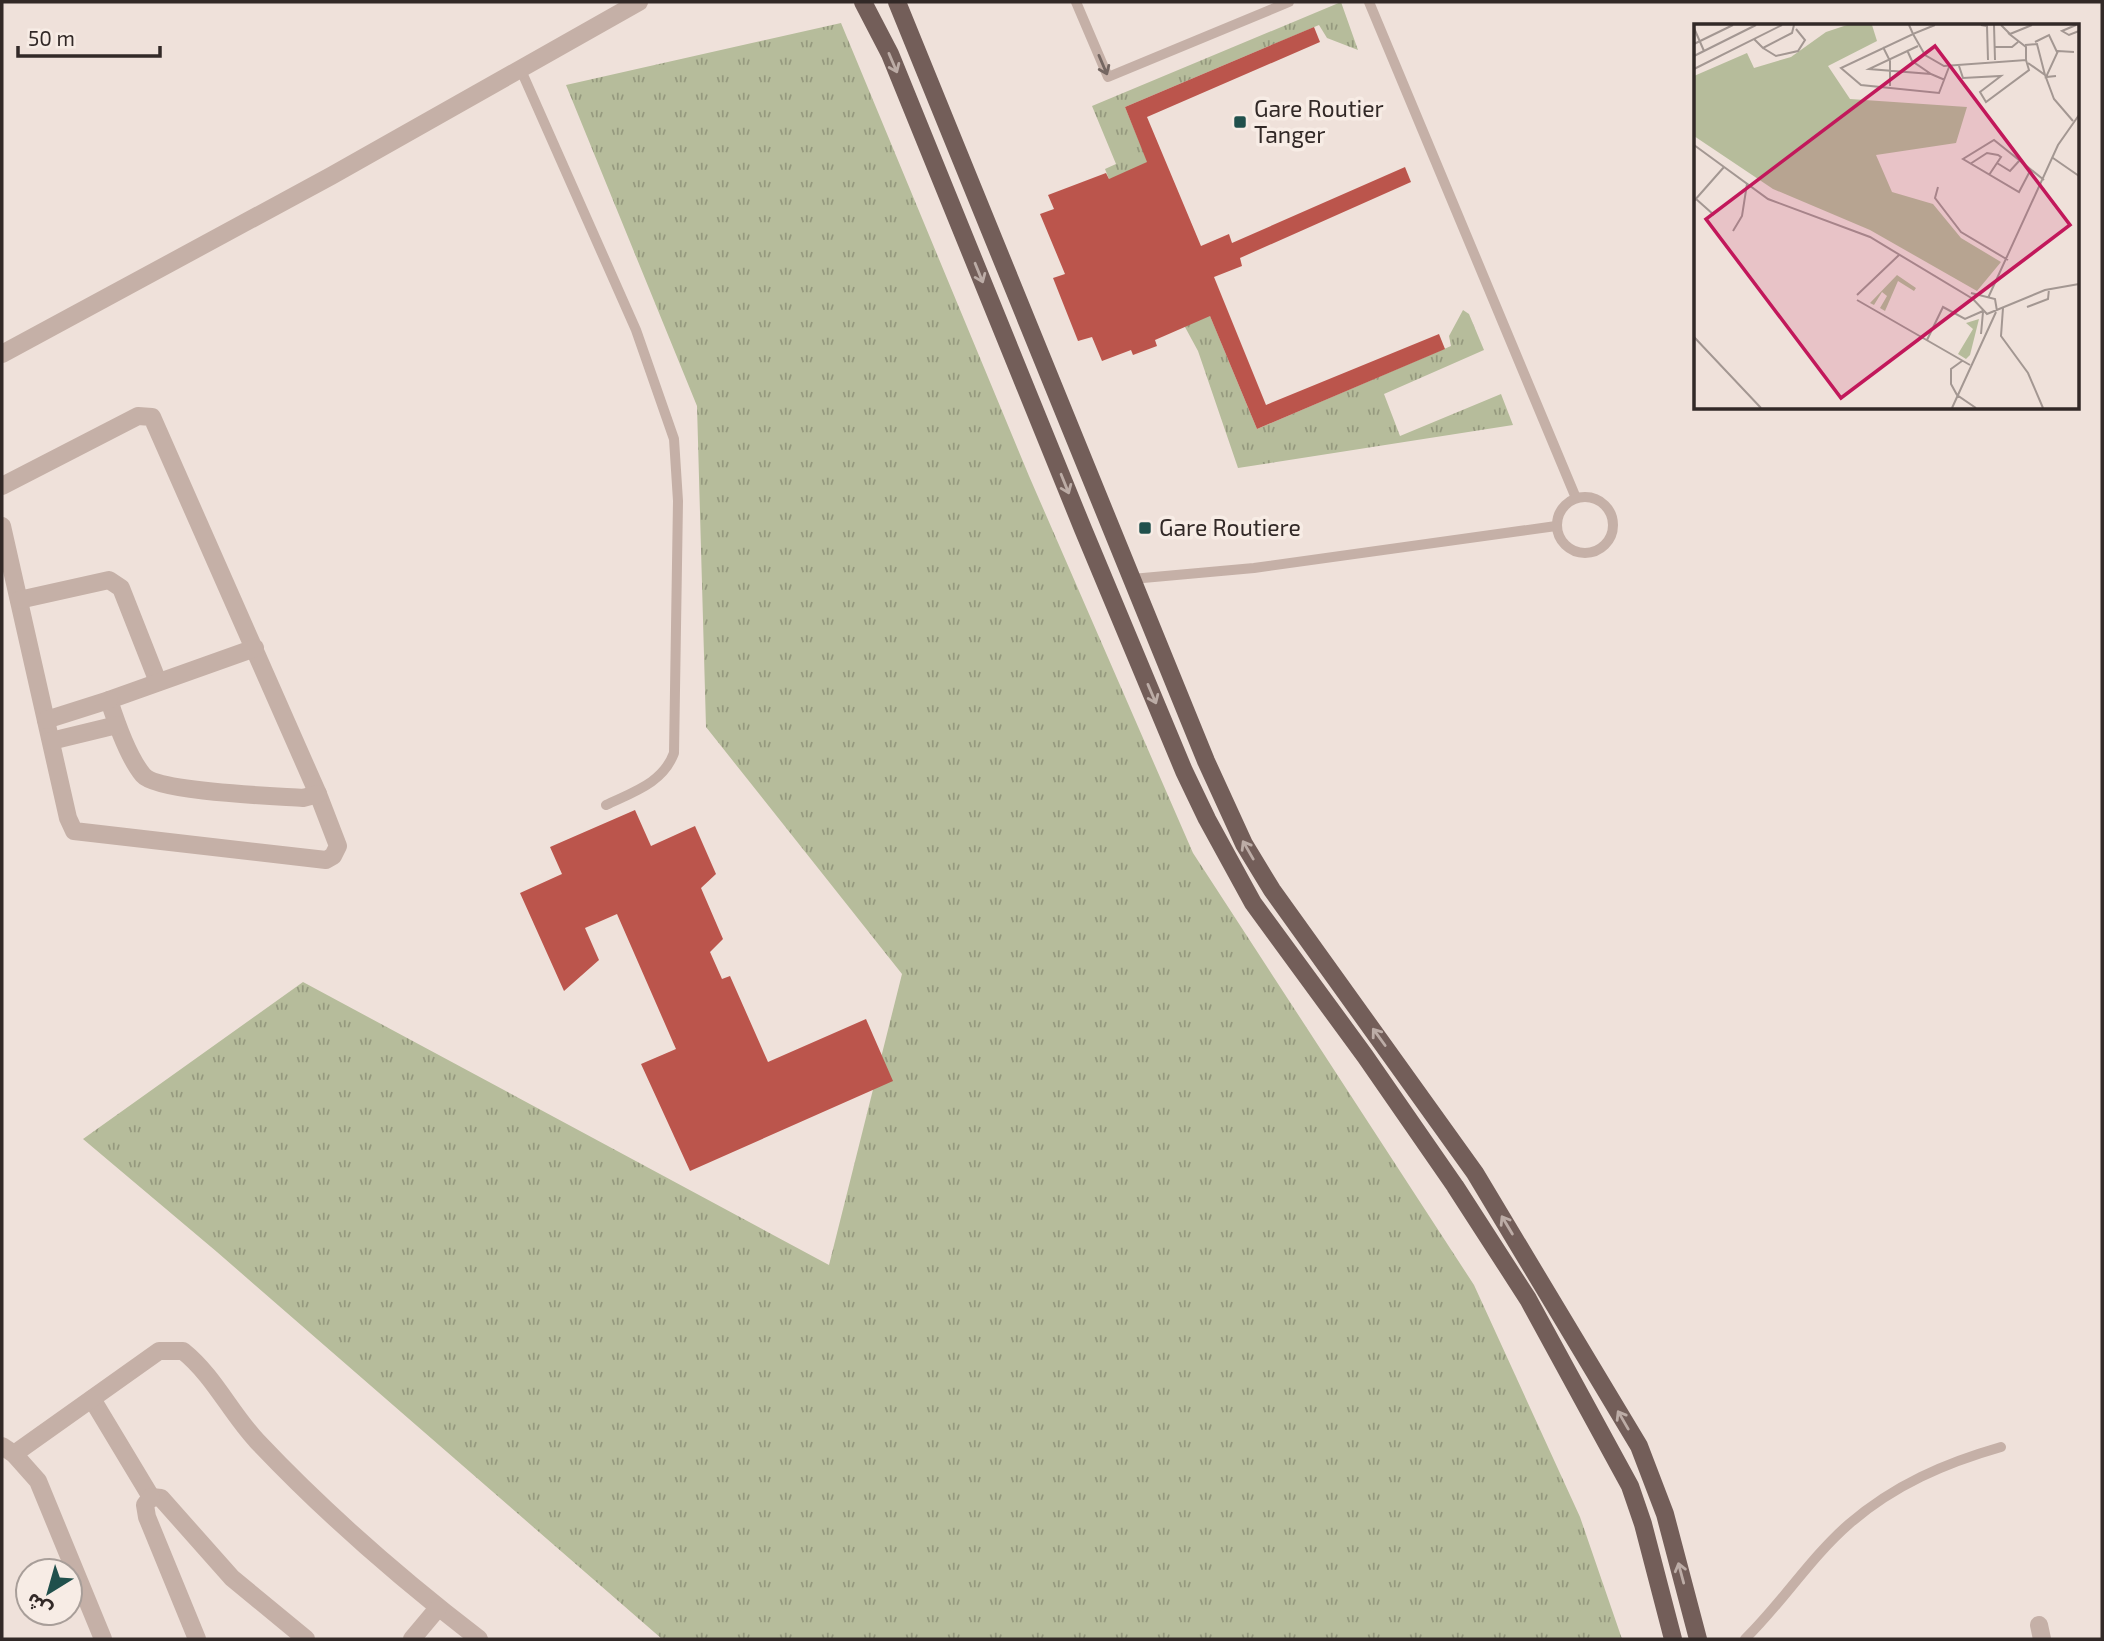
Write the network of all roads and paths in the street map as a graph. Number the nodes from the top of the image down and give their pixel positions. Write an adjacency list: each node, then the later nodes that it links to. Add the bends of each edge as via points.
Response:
1 (639, 2): 7 (street)
2 (863, 2): 33 (main road, one-way to 33, via 890,54 1207,820 1254,903 1440,1165 1528,1299 1630,1486)
3 (897, 2): 13 (main road)
4 (1076, 2): 5 (lane, one-way to 5, via 1108,77)
5 (1289, 2)
6 (1369, 2): 10 (lane)
7 (520, 68): 8 (street); 22 (lane, via 636,330 674,439 678,501 674,752 657,779)
8 (2, 355)
9 (2, 486): 15 (street, via 138,416 152,417)
10 (1576, 498): 12 (lane, via 1560,510); 12 (lane, via 1594,498 1609,510 1610,537 1597,550 1578,552 1563,542)
11 (2, 526): 14 (street)
12 (1556, 526): 13 (lane, via 1254,568)
13 (1132, 579): 34 (main road, one-way to 13, via 1662,1504 1639,1446 1475,1173 1272,890 1244,844)
14 (19, 600): 16 (street, via 115,582); 18 (street)
15 (255, 648): 16 (street); 21 (street)
16 (158, 682): 17 (street)
17 (108, 700): 18 (street); 19 (street)
18 (46, 720): 20 (street)
19 (117, 725): 20 (street); 21 (street, via 143,775 165,786 303,798)
20 (51, 741): 21 (street, via 71,826 83,835 326,860 338,846)
21 (318, 794)
22 (606, 805)
23 (92, 1399): 25 (street); 26 (street); 27 (street, via 159,1351 183,1351 201,1366 254,1438)
24 (2001, 1447): 35 (lane, via 1930,1472 1882,1498 1848,1525)
25 (8, 1450): 28 (street, via 38,1481)
26 (151, 1497): 29 (street, via 145,1505 147,1517); 30 (street, via 161,1498 216,1562)
27 (438, 1608): 31 (street); 32 (street)
28 (103, 1639)
29 (197, 1639)
30 (306, 1639)
31 (412, 1639)
32 (480, 1639)
33 (1673, 1639)
34 (1698, 1639)
35 (1745, 1639)

